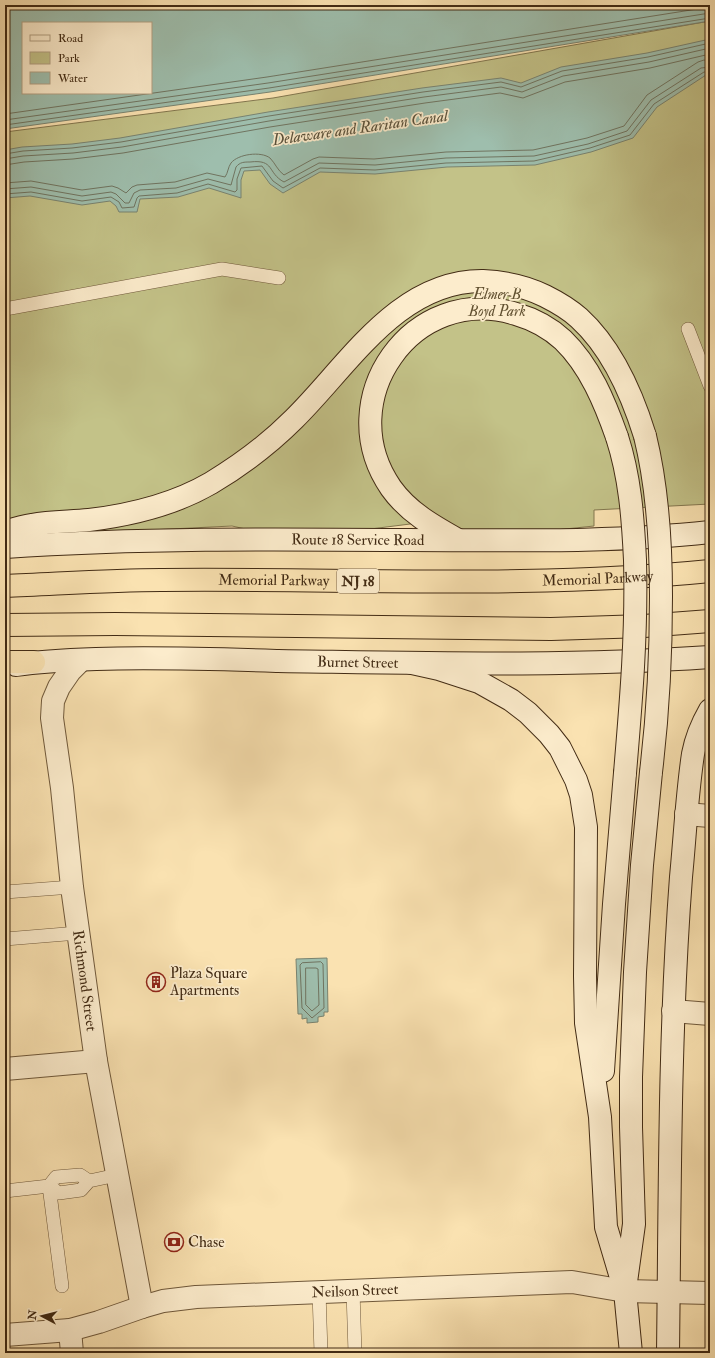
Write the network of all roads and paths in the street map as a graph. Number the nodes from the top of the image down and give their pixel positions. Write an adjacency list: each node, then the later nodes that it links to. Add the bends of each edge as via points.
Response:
1 (279, 278): 2 (lane, via 222,269)
2 (5, 309)
3 (688, 329): 4 (lane)
4 (710, 386)
5 (5, 532): 36 (main road, bridge, via 33,524 89,520 134,512 170,501 209,484 243,463 278,434 392,316 416,299 441,288 465,282 504,282 522,286 553,300 589,328 609,354 634,404 646,436 656,491 661,580 660,670 635,972 631,1076 634,1224)
6 (710, 532): 7 (main road, Route 18 Service Road, via 543,541)
7 (459, 540): 8 (main road, Route 18 Service Road, via 126,541); 30 (main road, bridge, via 426,522 402,501 384,477 373,451 370,422 375,393 385,365 395,351 416,331 451,313 476,308 499,309 533,320 571,348 598,390 617,437 629,487 635,581 633,669)
8 (5, 547)
9 (710, 571): 10 (highway, Memorial Parkway / NJ 18, via 620,578 510,581 161,580)
10 (5, 586)
11 (710, 621): 12 (highway, via 551,629)
12 (5, 625)
13 (710, 657): 17 (main road, Burnet Street, via 581,663)
14 (81, 660): 16 (main road, Burnet Street); 17 (main road, Burnet Street, via 162,658); 22 (main road, Richmond Street, via 59,687 52,709)
15 (5, 662): 16 (highway)
16 (34, 662): 18 (main road, Burnet Street)
17 (412, 663): 30 (main road, via 460,676 489,687 511,700 550,734 576,780 586,827 586,1023)
18 (5, 666)
19 (710, 710): 20 (main road, via 695,744)
20 (686, 814): 21 (main road); 26 (main road)
21 (710, 816)
22 (72, 887): 23 (lane); 24 (main road, Richmond Street)
23 (5, 889)
24 (78, 933): 25 (lane); 28 (main road, Richmond Street)
25 (5, 939)
26 (673, 1011): 27 (main road); 38 (main road)
27 (710, 1014)
28 (96, 1061): 29 (main road); 31 (main road, Richmond Street)
29 (5, 1069)
30 (600, 1117): 36 (main road, via 606,1227)
31 (117, 1174): 32 (lane, via 89,1181 81,1190 59,1193); 40 (main road, Richmond Street)
32 (49, 1186): 33 (lane); 34 (lane)
33 (5, 1191)
34 (62, 1286)
35 (353, 1291): 36 (main road, Neilson Street, via 572,1282); 37 (main road, Neilson Street); 45 (lane)
36 (625, 1291): 38 (main road, Neilson Street); 46 (main road)
37 (320, 1292): 40 (main road, Neilson Street, via 196,1297 163,1301); 44 (lane)
38 (668, 1292): 39 (main road, Neilson Street); 47 (main road)
39 (710, 1293)
40 (142, 1307): 41 (main road, Neilson Street)
41 (70, 1330): 42 (main road, Neilson Street); 43 (main road)
42 (5, 1335)
43 (72, 1353)
44 (320, 1353)
45 (355, 1353)
46 (630, 1353)
47 (668, 1353)

